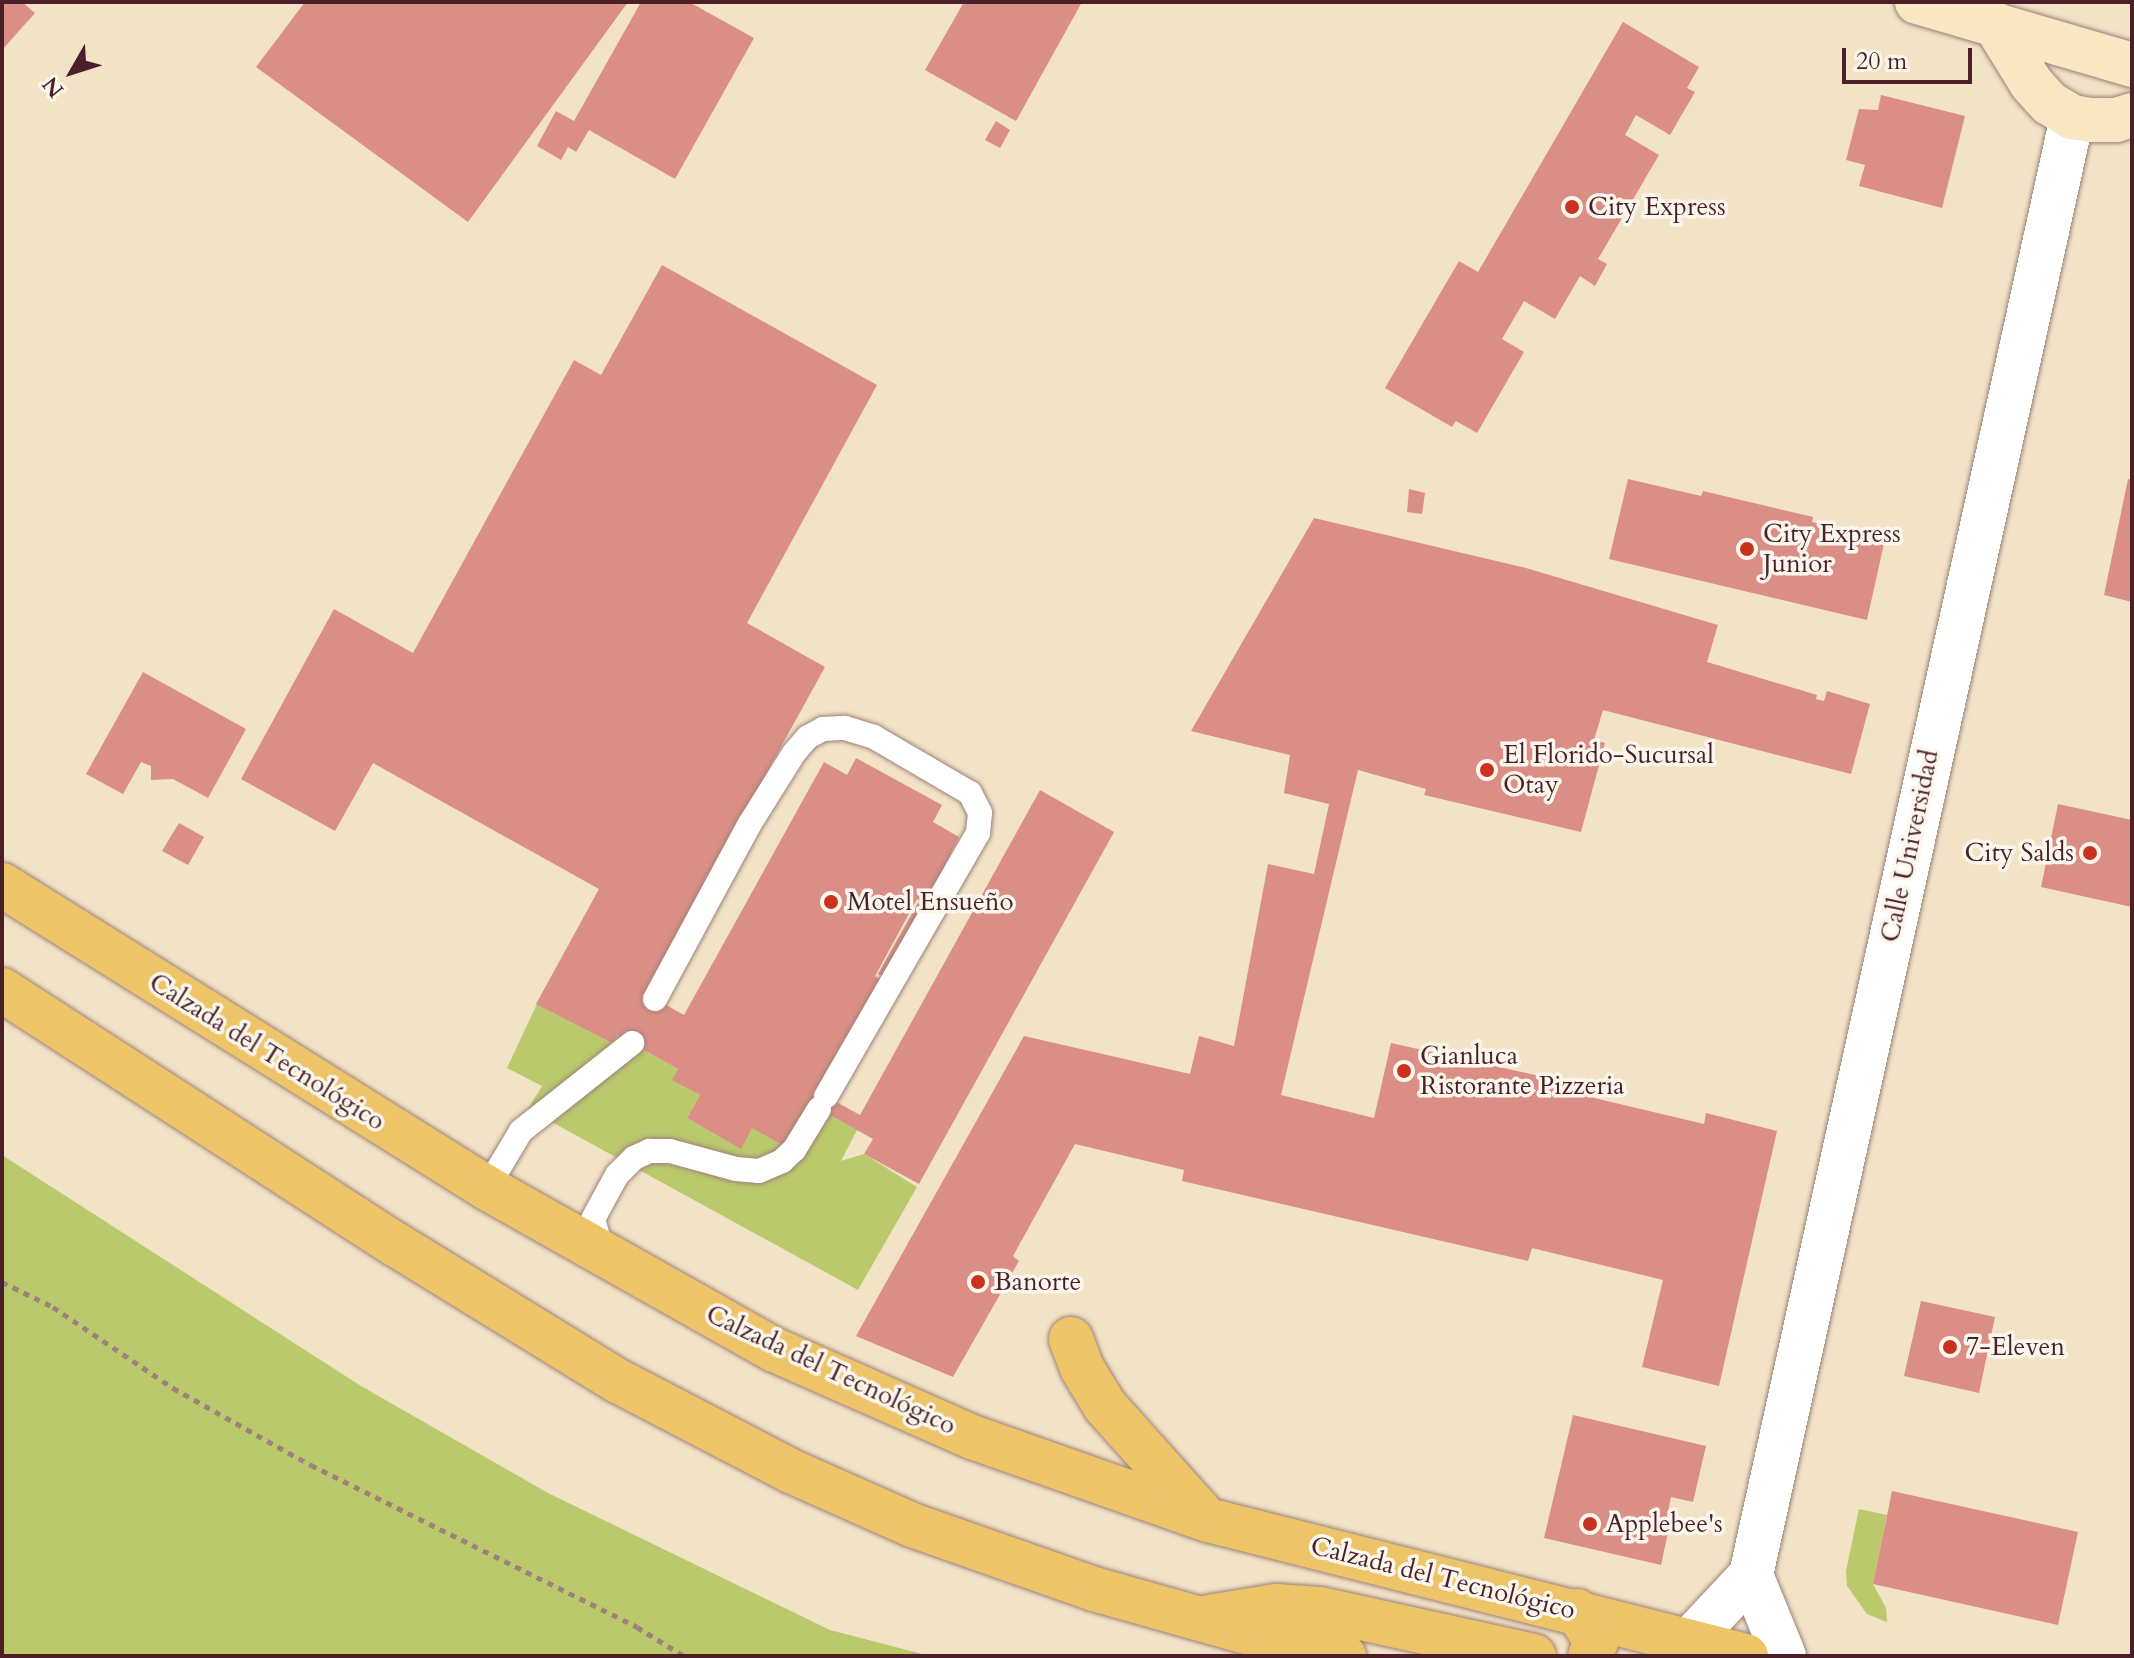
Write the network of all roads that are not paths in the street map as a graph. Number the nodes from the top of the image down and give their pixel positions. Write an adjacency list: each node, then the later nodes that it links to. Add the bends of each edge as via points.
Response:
1 (1917, 2): 2 (main road)
2 (1994, 23): 3 (main road); 5 (main road, via 2031,83)
3 (2132, 65)
4 (2132, 115): 5 (main road, via 2116,120)
5 (2072, 117): 14 (street, Calle Universidad)
6 (10, 892): 10 (main road, Calzada del Tecnológico)
7 (2, 990): 16 (main road, via 618,1381 793,1472 912,1525 1094,1589)
8 (655, 999): 11 (lane, via 749,825 808,737 823,729 845,728 874,737 970,793 980,813 978,833 794,1150 759,1171 670,1151 649,1151 634,1158 617,1175 593,1219)
9 (632, 1043): 10 (lane, via 521,1131)
10 (487, 1188): 11 (main road, Calzada del Tecnológico)
11 (602, 1254): 13 (main road, Calzada del Tecnológico, via 775,1350 972,1437)
12 (1071, 1339): 13 (main road, via 1105,1406)
13 (1208, 1520): 15 (main road, Calzada del Tecnológico)
14 (1751, 1575): 17 (street); 22 (street)
15 (1577, 1611): 17 (main road, Calzada del Tecnológico); 20 (main road, via 1596,1642)
16 (1199, 1619): 18 (main road); 19 (main road, via 1276,1606 1320,1609)
17 (1688, 1648): 21 (main road, Calzada del Tecnológico)
18 (1344, 1656)
19 (1534, 1656)
20 (1590, 1656)
21 (1746, 1656)
22 (1784, 1656)

